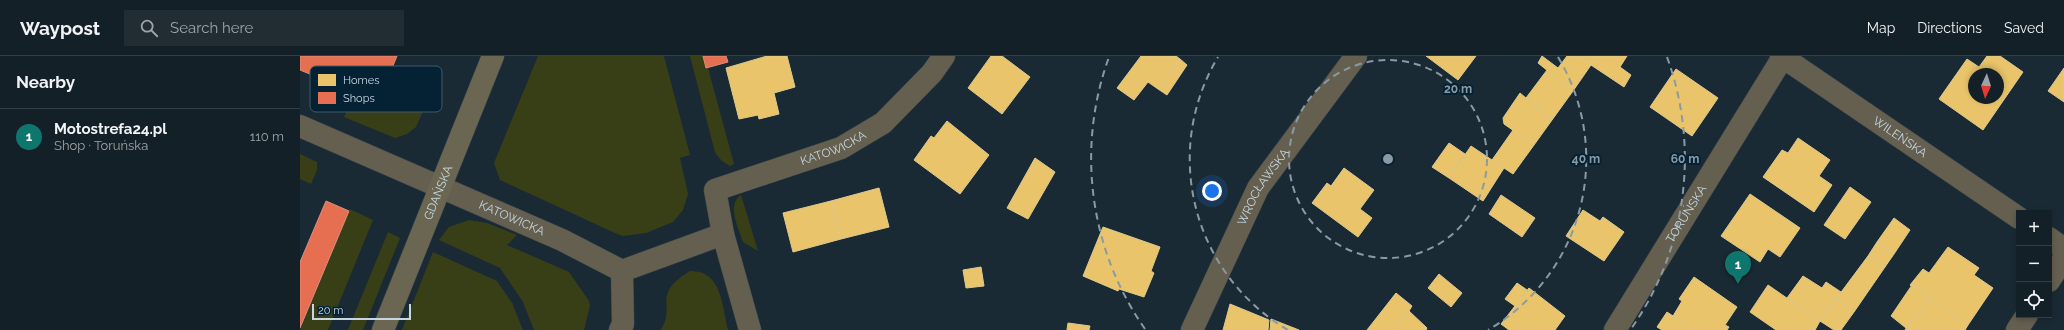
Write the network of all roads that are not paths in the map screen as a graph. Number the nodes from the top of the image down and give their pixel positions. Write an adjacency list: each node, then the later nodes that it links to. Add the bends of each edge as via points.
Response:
1 (493, 56): 6 (main road, GDAŃSKA)
2 (944, 56): 8 (street, KATOWICKA, via 932,73 883,123 841,148 715,190)
3 (1356, 56): 18 (street, WROCŁAWSKA, via 1258,188)
4 (1782, 56): 7 (street, WILEŃSKA); 19 (street, TORUŃSKA)
5 (300, 126): 6 (street, KATOWICKA)
6 (440, 187): 12 (street, KATOWICKA, via 562,240); 15 (main road, GDAŃSKA)
7 (2016, 216)
8 (724, 234): 12 (street); 17 (street, KATOWICKA)
9 (2052, 240): 10 (street)
10 (2064, 249)
11 (2064, 258): 13 (street)
12 (622, 271): 16 (street, via 623,324)
13 (2052, 276)
14 (2025, 318): 20 (street)
15 (383, 330)
16 (620, 330)
17 (750, 330)
18 (1192, 330)
19 (1615, 330)
20 (2017, 330)

